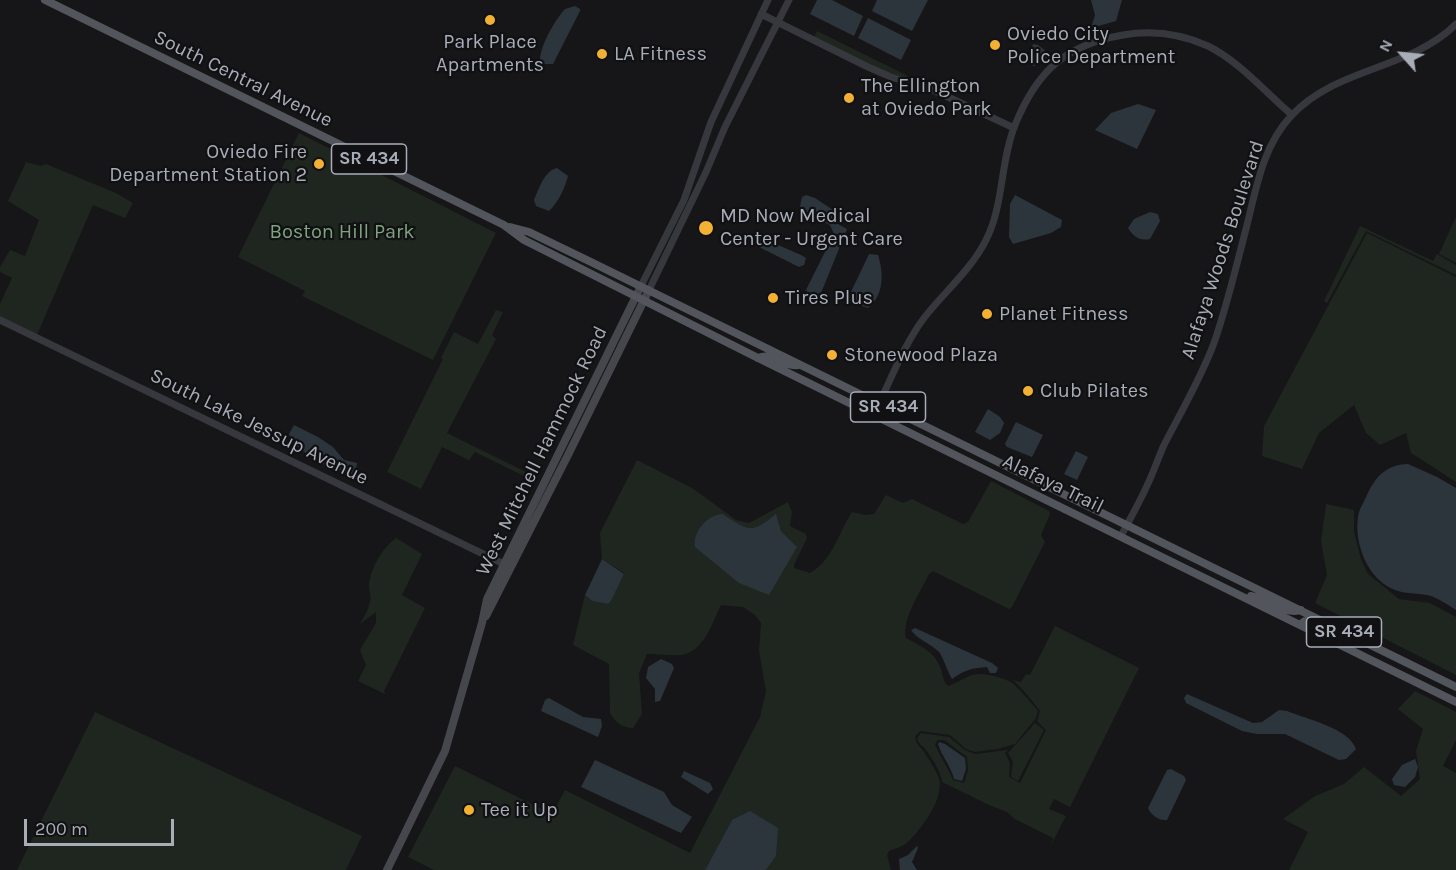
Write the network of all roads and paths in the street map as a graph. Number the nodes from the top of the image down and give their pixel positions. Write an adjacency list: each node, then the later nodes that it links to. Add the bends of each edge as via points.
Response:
1 (45, 0): 9 (main road, South Central Avenue / SR 434)
2 (768, 0): 4 (street)
3 (789, 0): 5 (street)
4 (761, 14): 5 (street); 10 (street, via 702,144 684,200)
5 (778, 21): 8 (street, via 868,67 933,90); 10 (street)
6 (1456, 24): 7 (street, Alafaya Woods Boulevard, via 1423,50 1331,86)
7 (1292, 115): 8 (street, via 1222,55 1183,37 1150,33 1107,38 1067,55 1033,88); 21 (street, Alafaya Woods Boulevard, via 1272,144 1261,171 1213,346)
8 (1014, 128): 15 (street, via 987,238 971,264 924,318)
9 (504, 225): 10 (main road, South Central Avenue / SR 434, via 529,232); 11 (main road, South Central Avenue / SR 434, via 524,240)
10 (645, 288): 11 (main road); 14 (main road, Alafaya Trail / SR 434)
11 (640, 298): 13 (main road, Alafaya Trail / SR 434); 16 (main road, West Mitchell Hammock Road); 18 (main road, West Mitchell Hammock Road)
12 (0, 320): 23 (street, South Lake Jessup Avenue)
13 (758, 358): 14 (main road, via 769,356 791,366); 17 (main road, Alafaya Trail / SR 434)
14 (801, 364): 15 (main road, Alafaya Trail / SR 434)
15 (879, 403): 17 (street); 21 (main road, Alafaya Trail / SR 434)
16 (583, 405): 18 (main road, via 579,424); 19 (main road, West Mitchell Hammock Road)
17 (874, 414): 22 (main road, Alafaya Trail / SR 434)
18 (582, 427): 20 (main road, West Mitchell Hammock Road)
19 (555, 462): 20 (main road, via 544,491); 23 (main road, West Mitchell Hammock Road)
20 (546, 499): 23 (main road, West Mitchell Hammock Road)
21 (1127, 525): 22 (street, Alafaya Woods Boulevard); 25 (main road, Alafaya Trail / SR 434)
22 (1121, 536): 24 (main road, Alafaya Trail / SR 434)
23 (508, 566): 30 (main road, West Mitchell Hammock Road, via 482,623 445,751)
24 (1239, 594): 25 (main road, via 1263,599 1288,611); 26 (main road, Alafaya Trail / SR 434)
25 (1300, 610): 27 (main road, Alafaya Trail / SR 434)
26 (1301, 624): 27 (main road, via 1309,622); 29 (main road, Alafaya Trail / SR 434)
27 (1363, 641): 28 (main road, Alafaya Trail / SR 434)
28 (1456, 687)
29 (1456, 702)
30 (387, 870)

